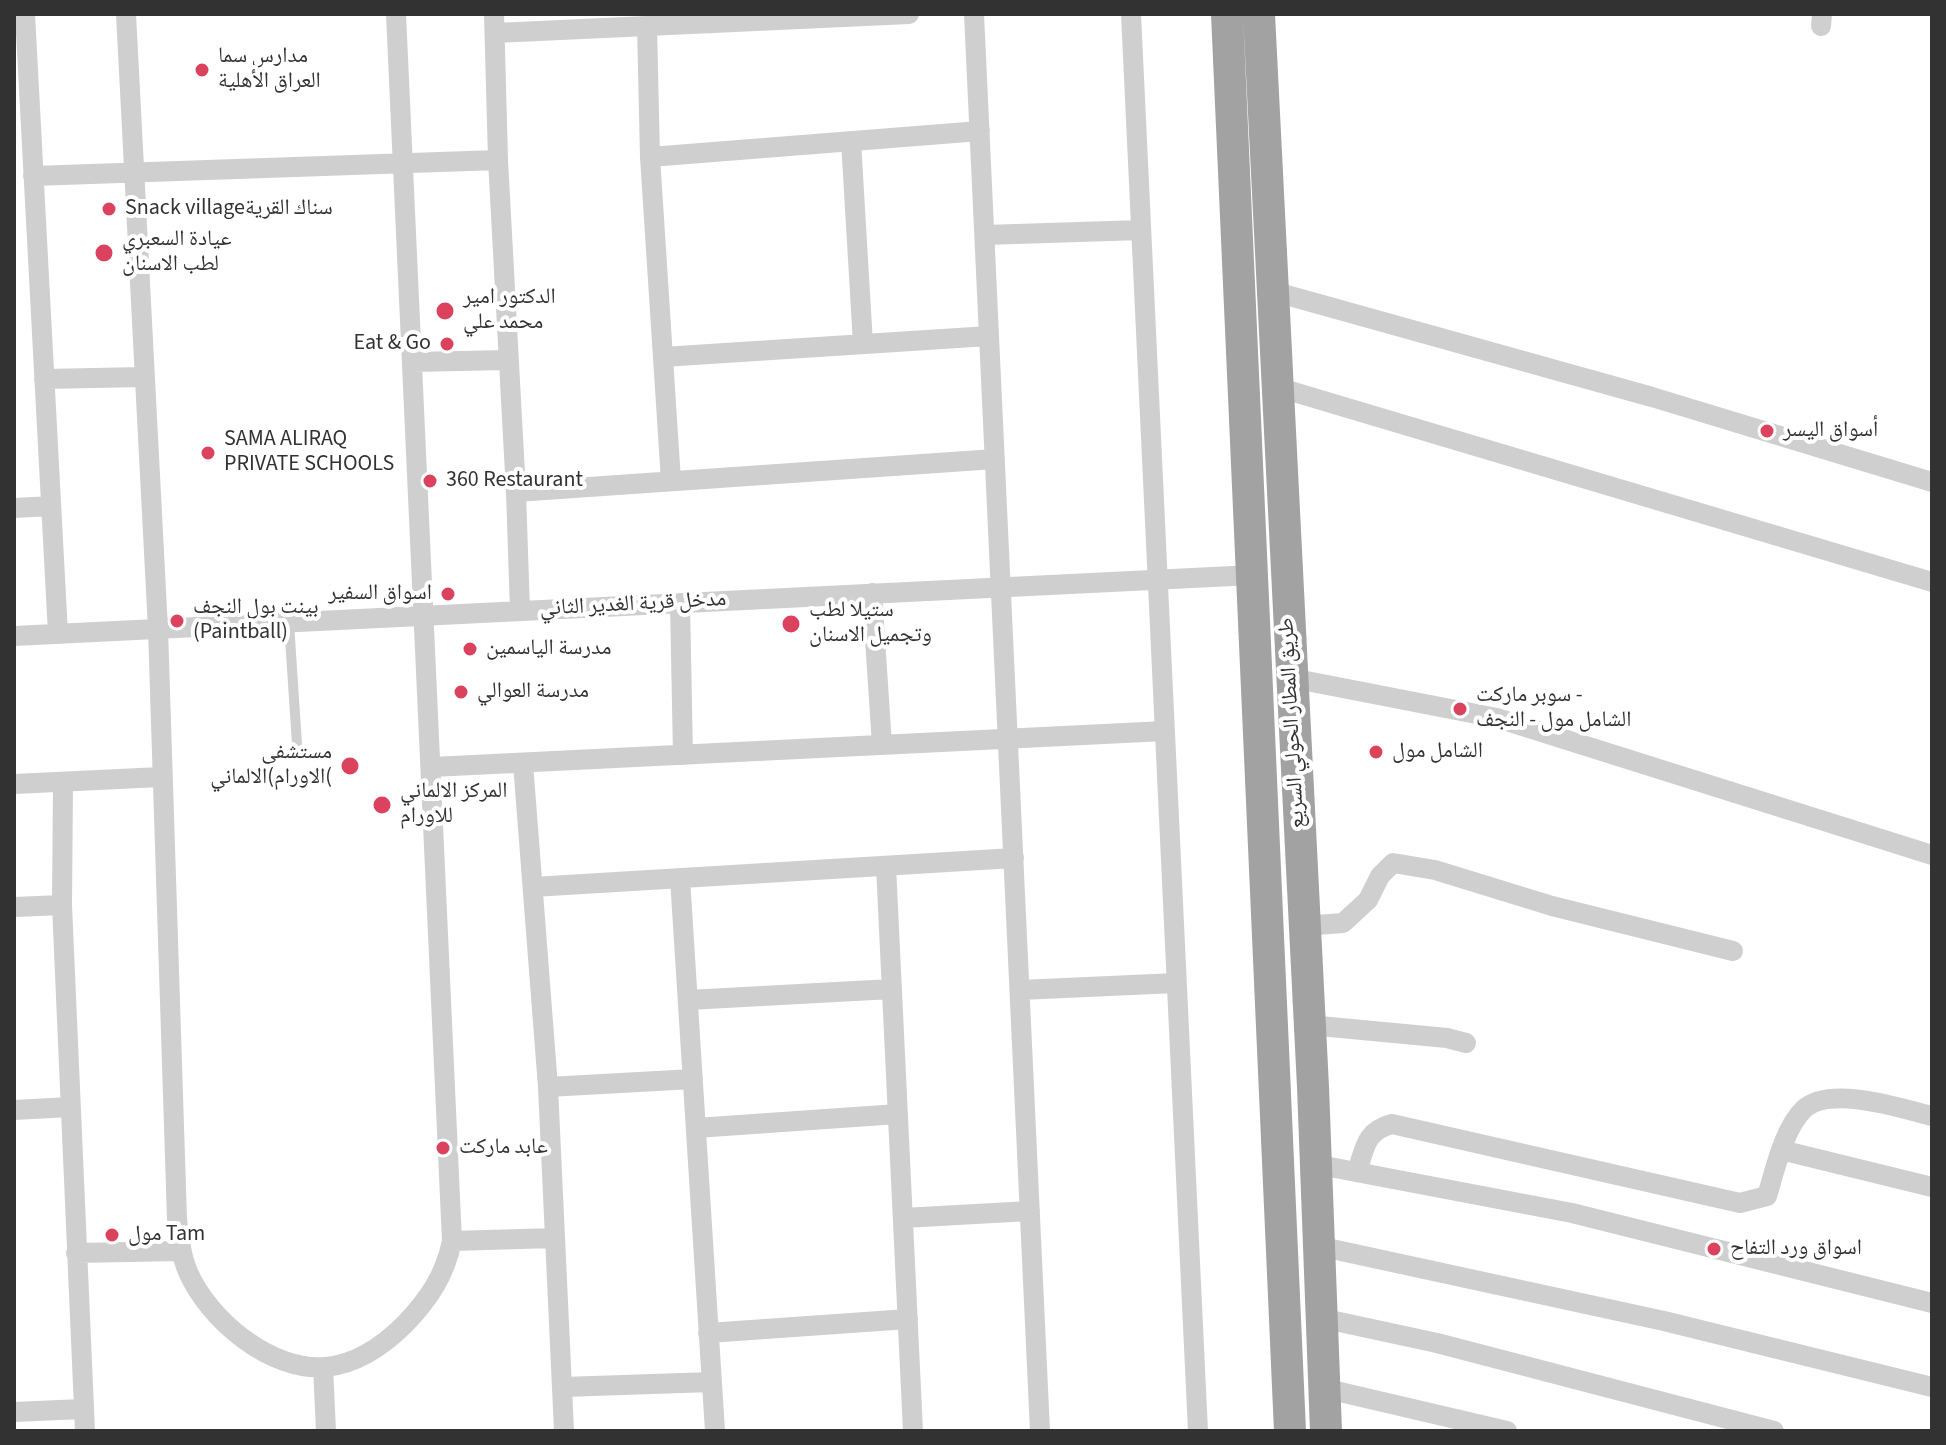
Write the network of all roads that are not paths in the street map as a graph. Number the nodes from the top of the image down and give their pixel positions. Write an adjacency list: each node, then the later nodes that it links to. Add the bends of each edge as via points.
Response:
1 (25, 14): 11 (street)
2 (126, 14): 17 (street)
3 (396, 14): 16 (street)
4 (909, 14): 10 (street)
5 (974, 14): 12 (street)
6 (1131, 14): 19 (street)
7 (1227, 14): 36 (highway, طريق المطار الحولي السريع)
8 (1259, 14): 21 (highway, طريق المطار الحولي السريع)
9 (494, 24): 10 (street); 15 (street)
10 (647, 26): 14 (street)
11 (20, 52): 18 (street)
12 (980, 131): 13 (street); 20 (street)
13 (851, 141): 14 (street); 23 (street)
14 (650, 157): 24 (street)
15 (498, 160): 16 (street); 25 (street)
16 (403, 163): 17 (street); 26 (street)
17 (132, 173): 18 (street); 27 (street)
18 (33, 176): 28 (street)
19 (1141, 230): 20 (street); 37 (street)
20 (985, 235): 22 (street)
21 (1272, 291): 29 (highway, طريق المطار الحولي السريع); 32 (street)
22 (989, 336): 23 (street); 30 (street)
23 (863, 344): 24 (street)
24 (663, 357): 31 (street)
25 (507, 360): 26 (street); 33 (street)
26 (413, 362): 43 (street)
27 (144, 377): 28 (street); 45 (street)
28 (44, 379): 34 (street)
29 (1277, 387): 38 (street); 48 (highway, طريق المطار الحولي السريع)
30 (995, 459): 31 (street); 39 (street)
31 (671, 481): 33 (street)
32 (1932, 482)
33 (516, 492): 42 (street)
34 (51, 506): 35 (street); 46 (street)
35 (14, 508)
36 (1253, 575): 37 (street, مدخل قرية الغدير الثاني); 72 (highway, طريق المطار الحولي السريع)
37 (1157, 579): 39 (street, مدخل قرية الغدير الثاني); 49 (street)
38 (1932, 582)
39 (1001, 587): 40 (street, مدخل قرية الغدير الثاني); 50 (street)
40 (872, 593): 41 (street, مدخل قرية الغدير الثاني); 52 (street)
41 (680, 603): 42 (street, مدخل قرية الغدير الثاني); 53 (street)
42 (520, 611): 43 (street, مدخل قرية الغدير الثاني)
43 (425, 616): 44 (street, مدخل قرية الغدير الثاني); 55 (street)
44 (289, 623): 45 (street, مدخل قرية الغدير الثاني); 51 (lane)
45 (158, 629): 46 (street, مدخل قرية الغدير الثاني); 56 (street)
46 (58, 634): 47 (street, مدخل قرية الغدير الثاني)
47 (14, 636)
48 (1291, 678): 59 (street, via 1497,718); 66 (highway, طريق المطار الحولي السريع)
49 (1165, 731): 50 (street); 68 (street)
50 (1008, 739): 52 (street); 60 (street)
51 (297, 744)
52 (882, 745): 53 (street)
53 (683, 755): 54 (street)
54 (523, 763): 55 (street); 63 (street)
55 (432, 767): 91 (street)
56 (161, 777): 57 (street); 93 (street)
57 (63, 782): 58 (street); 64 (street)
58 (14, 784)
59 (1932, 855)
60 (1014, 858): 61 (street); 70 (street)
61 (886, 866): 62 (street); 69 (street)
62 (680, 878): 63 (street); 71 (street)
63 (533, 887): 76 (street)
64 (62, 905): 65 (street); 79 (street)
65 (14, 907)
66 (1303, 926): 67 (street, via 1343,923 1368,900 1393,863); 73 (highway, طريق المطار الحولي السريع)
67 (1733, 951)
68 (1176, 983): 70 (street); 106 (street)
69 (892, 989): 71 (street); 81 (street)
70 (1020, 990): 88 (street)
71 (688, 1000): 75 (street)
72 (1269, 1006): 73 (highway); 77 (highway, طريق المطار الحولي السريع)
73 (1308, 1015): 74 (street); 78 (highway, طريق المطار الحولي السريع)
74 (1466, 1043)
75 (693, 1079): 76 (street); 83 (street)
76 (548, 1087): 90 (street)
77 (1274, 1087): 78 (highway, via 1293,1081); 114 (highway, طريق المطار الحولي السريع)
78 (1313, 1087): 85 (highway, طريق المطار الحولي السريع)
79 (70, 1107): 80 (street); 94 (street)
80 (14, 1110)
81 (898, 1114): 83 (street); 89 (street)
82 (1932, 1116): 84 (street, via 1845,1097 1823,1101 1805,1107)
83 (696, 1128): 98 (street)
84 (1781, 1150): 86 (street, via 1767,1196 1740,1203 1392,1124 1370,1135); 87 (street)
85 (1314, 1164): 86 (street); 92 (highway, طريق المطار الحولي السريع)
86 (1357, 1172): 95 (street, via 1572,1213)
87 (1932, 1187)
88 (1030, 1211): 89 (street); 112 (street)
89 (903, 1218): 97 (street)
90 (555, 1238): 91 (street); 101 (street)
91 (452, 1241): 99 (street, via 435,1288 393,1336 344,1364)
92 (1318, 1246): 96 (highway, طريق المطار الحولي السريع); 102 (street, via 1664,1321)
93 (181, 1251): 94 (street); 99 (street, via 202,1299 222,1322 252,1346)
94 (76, 1253): 104 (street)
95 (1932, 1303)
96 (1321, 1318): 103 (highway, طريق المطار الحولي السريع); 117 (street)
97 (908, 1319): 98 (street); 111 (street)
98 (708, 1333): 100 (street)
99 (323, 1367): 108 (street)
100 (712, 1382): 101 (street); 110 (street)
101 (563, 1387): 109 (street)
102 (1932, 1387)
103 (1323, 1388): 115 (highway, طريق المطار الحولي السريع); 116 (street)
104 (83, 1409): 105 (street); 107 (street)
105 (14, 1412)
106 (1198, 1430): 113 (street)
107 (85, 1431)
108 (326, 1431)
109 (564, 1431)
110 (715, 1431)
111 (913, 1431)
112 (1040, 1431)
113 (1187, 1431)
114 (1290, 1431)
115 (1326, 1431)
116 (1507, 1431)
117 (1774, 1431)

